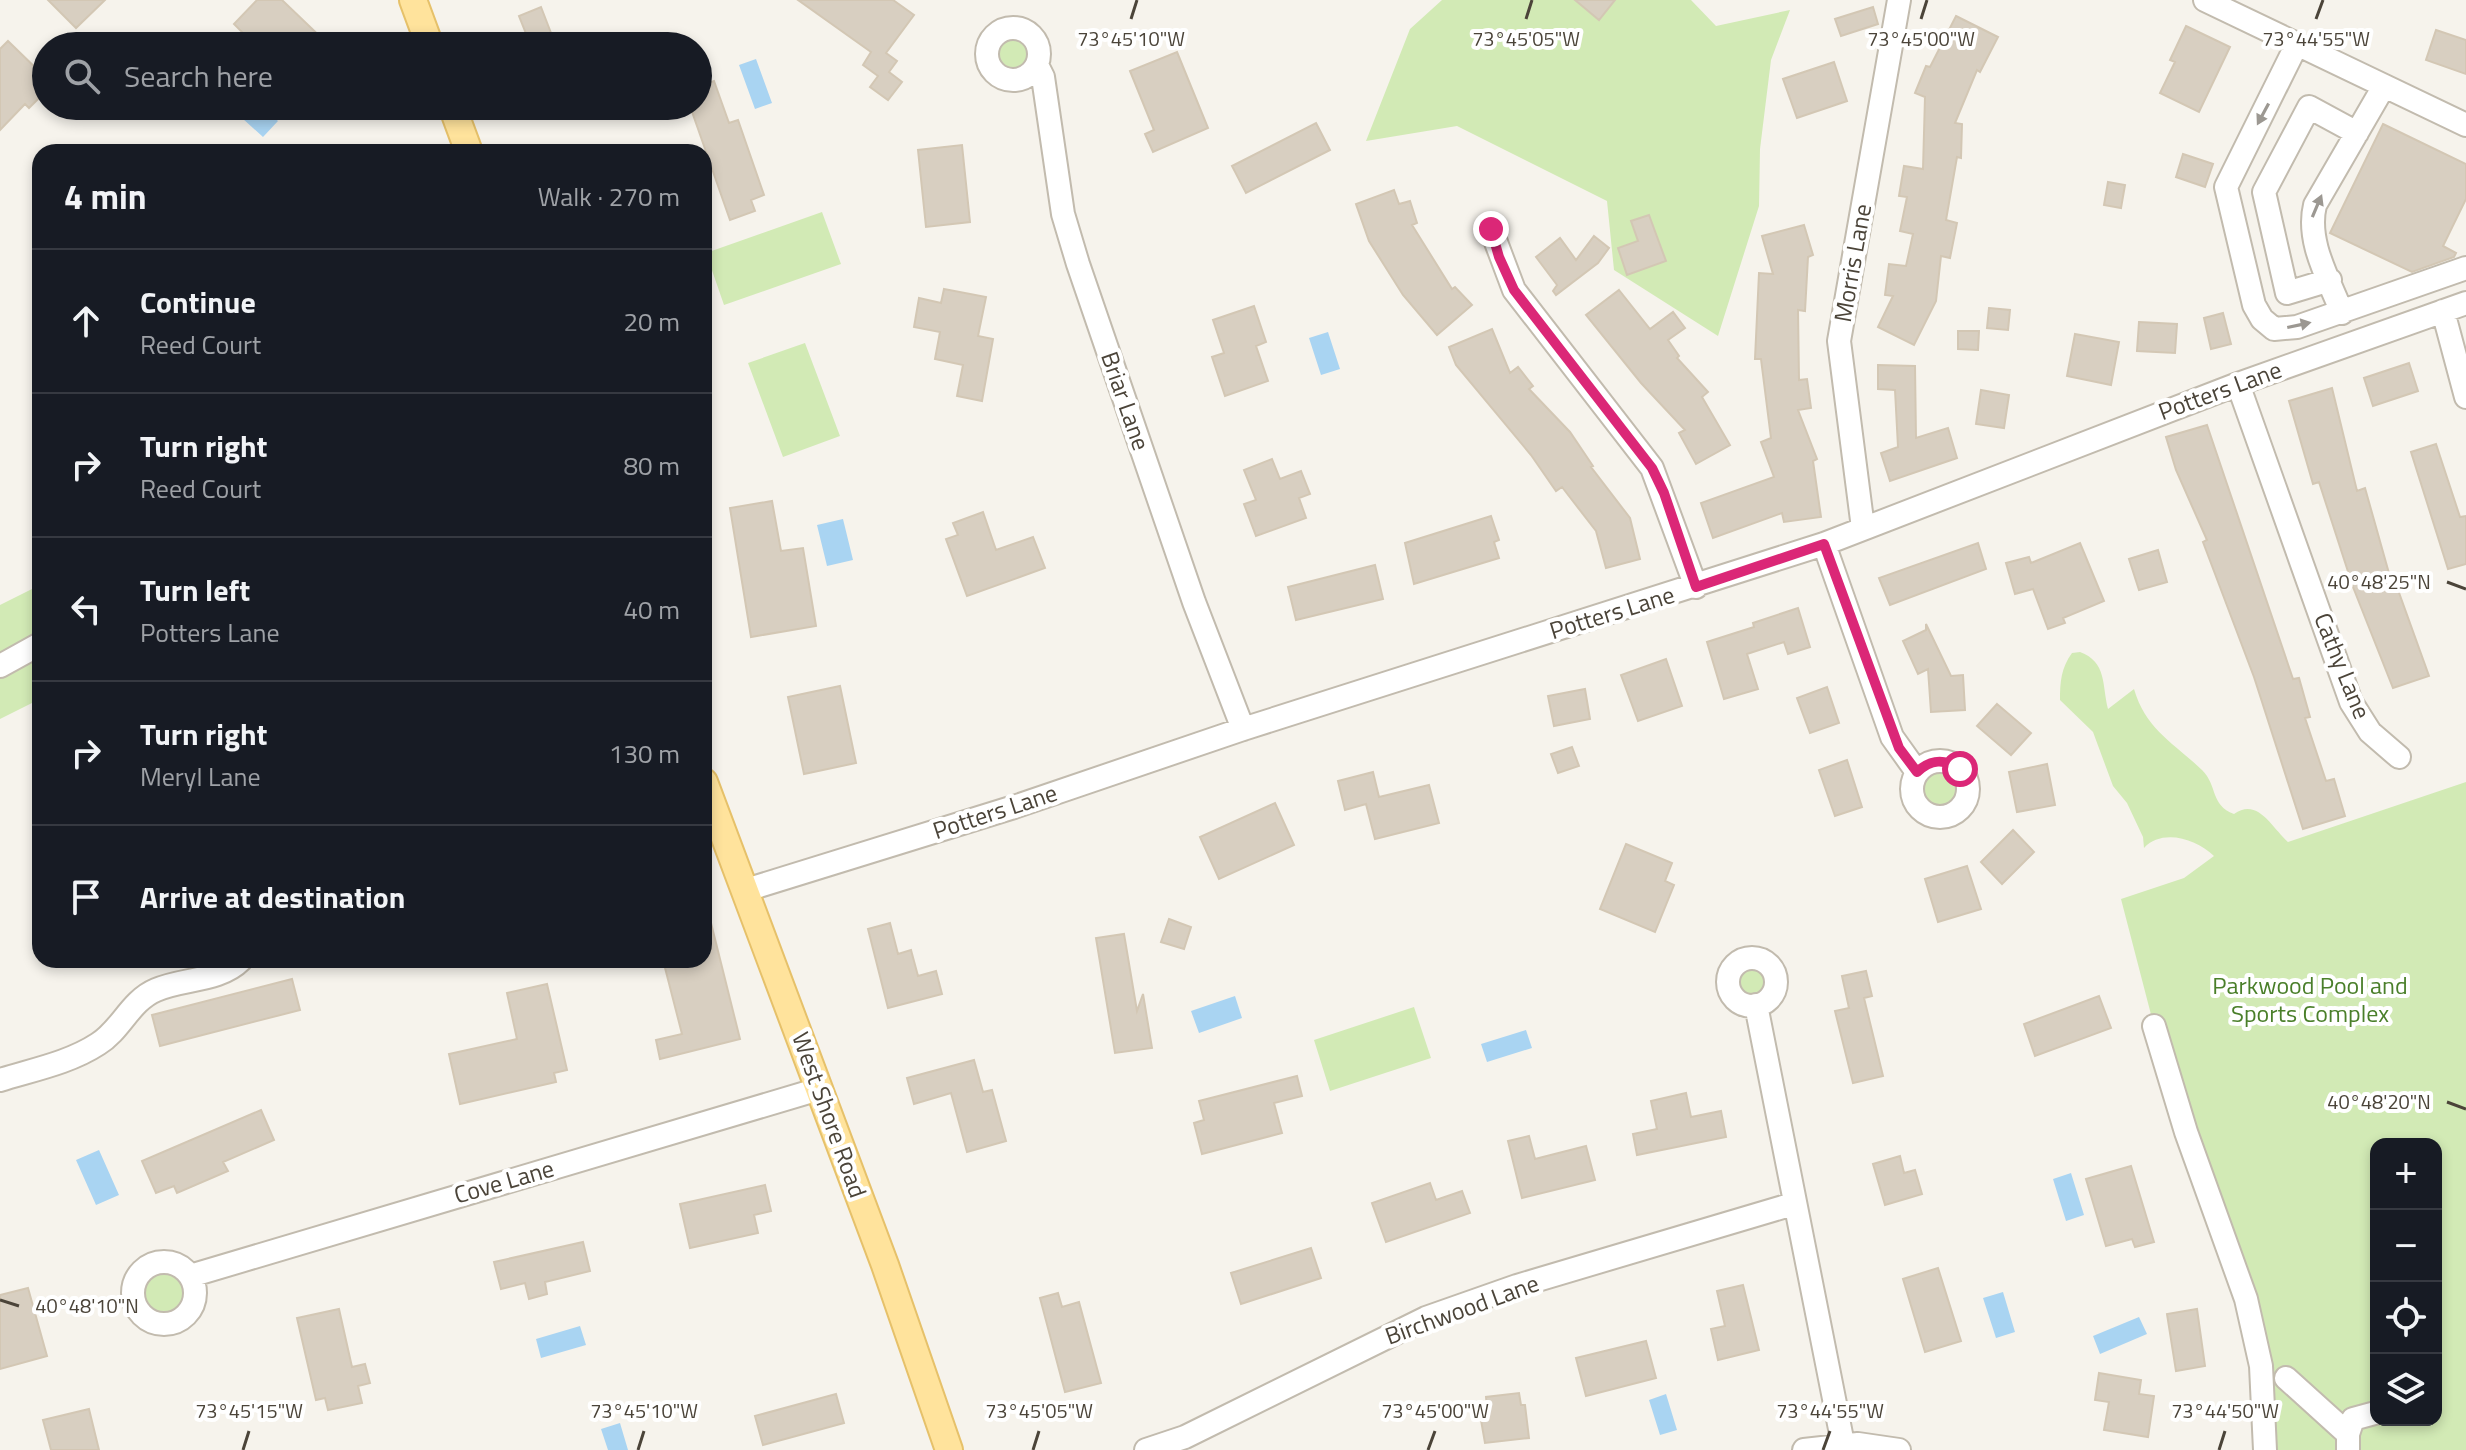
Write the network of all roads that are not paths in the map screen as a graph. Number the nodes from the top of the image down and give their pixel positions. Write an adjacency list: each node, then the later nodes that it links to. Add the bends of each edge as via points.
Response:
1 (413, 0): 4 (main road)
2 (1899, 0): 20 (street, Morris Lane, via 1839,341)
3 (2205, 0): 5 (street)
4 (425, 32)
5 (2297, 44): 7 (street); 17 (street, one-way to 17, via 2226,187 2254,305 2262,319 2274,329)
6 (1037, 65): 25 (street, Briar Lane, via 1063,214 1078,264)
7 (2384, 86): 9 (street); 10 (street)
8 (457, 120): 11 (main road)
9 (2466, 125)
10 (2357, 133): 14 (street, one-way to 10, via 2311,223 2315,205); 14 (street, via 2309,107 2264,192 2287,293)
11 (466, 144)
12 (1491, 229): 22 (street, via 1514,290 1652,468)
13 (2466, 268): 17 (street)
14 (2330, 280): 17 (street)
15 (2466, 303): 16 (street, Potters Lane)
16 (2443, 311): 18 (street, Potters Lane); 19 (street)
17 (2342, 313)
18 (2238, 384): 20 (street, Potters Lane); 26 (street, Cathy Lane, via 2351,702 2370,732)
19 (2466, 397)
20 (1863, 528): 21 (street, Potters Lane)
21 (1824, 544): 22 (street, Potters Lane); 27 (street, via 1892,737)
22 (1696, 587): 25 (street, Potters Lane)
23 (32, 648): 24 (street)
24 (0, 666)
25 (1243, 729): 29 (street, Potters Lane)
26 (2399, 757)
27 (1917, 772)
28 (712, 803): 29 (main road, West Shore Road)
29 (746, 890): 34 (main road, West Shore Road)
30 (234, 968): 33 (street, via 157,990 140,1000 99,1044)
31 (1756, 1005): 35 (street)
32 (2154, 1026): 46 (street, via 2246,1299 2261,1366)
33 (0, 1080)
34 (819, 1089): 36 (street, Cove Lane); 43 (main road, West Shore Road)
35 (1793, 1204): 38 (street); 44 (street, Birchwood Lane, via 1426,1318 1185,1437)
36 (190, 1276)
37 (2286, 1378): 40 (street)
38 (1831, 1390): 41 (street); 42 (street)
39 (2370, 1414): 40 (street, via 2353,1419)
40 (2348, 1442)
41 (1843, 1444): 42 (street); 45 (street)
42 (1810, 1449)
43 (949, 1450)
44 (1146, 1450)
45 (1899, 1450)
46 (2265, 1450)

